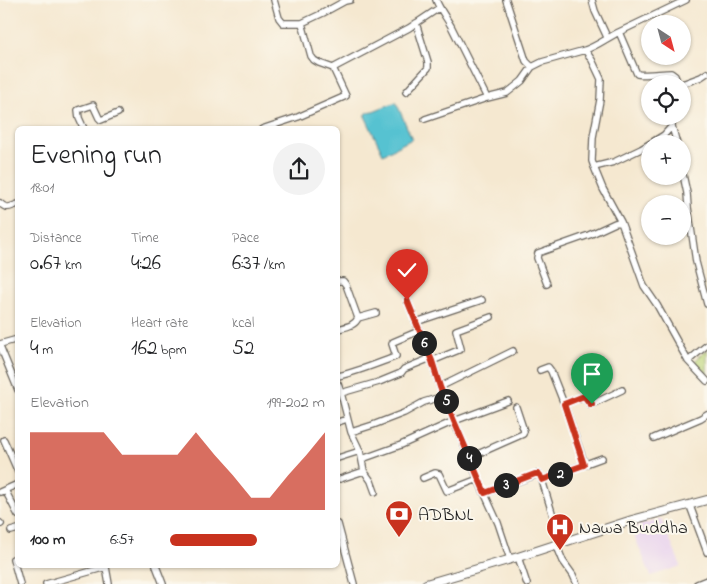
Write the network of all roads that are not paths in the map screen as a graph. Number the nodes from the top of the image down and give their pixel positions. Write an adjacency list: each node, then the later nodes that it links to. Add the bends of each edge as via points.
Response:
1 (274, 0): 8 (street, via 279,18 284,23)
2 (350, 0): 8 (street)
3 (436, 0): 7 (street)
4 (506, 0): 15 (street, via 526,61)
5 (592, 0): 11 (street)
6 (686, 0): 10 (street)
7 (439, 8): 9 (street); 23 (street)
8 (302, 22): 16 (street, via 314,60)
9 (416, 23): 16 (street); 22 (street, via 428,68)
10 (618, 32): 11 (street); 19 (street, via 637,74)
11 (607, 37): 12 (street)
12 (594, 47): 13 (street); 14 (street)
13 (585, 50): 14 (street); 15 (street)
14 (592, 60): 30 (street, via 601,79 593,138)
15 (532, 67): 23 (street, via 507,93)
16 (333, 68): 27 (street, via 346,96)
17 (707, 73): 21 (street)
18 (651, 75): 20 (street)
19 (651, 75)
20 (674, 75)
21 (691, 80)
22 (406, 92)
23 (487, 98): 25 (street)
24 (118, 113): 26 (street, via 101,120 93,106 78,110)
25 (426, 119)
26 (83, 126)
27 (271, 126)
28 (672, 126): 29 (street); 30 (street, via 664,135 640,149 614,162)
29 (674, 135)
30 (594, 167): 34 (street)
31 (685, 185): 39 (street, via 696,262)
32 (0, 203): 33 (street, via 7,208)
33 (15, 205)
34 (620, 222): 36 (street, via 538,254); 51 (street, via 644,286)
35 (340, 281): 42 (street, via 346,286)
36 (547, 284)
37 (407, 300): 43 (street)
38 (482, 300): 43 (street)
39 (707, 304)
40 (376, 313): 42 (street)
41 (491, 317): 50 (street, via 456,330 461,349)
42 (358, 318): 44 (street, via 354,324)
43 (416, 322): 45 (street)
44 (340, 328)
45 (419, 331): 50 (street); 53 (street, via 393,342 395,357)
46 (15, 340): 47 (street)
47 (0, 345): 55 (street)
48 (707, 345): 51 (street)
49 (512, 351): 56 (street)
50 (431, 360): 56 (street); 59 (street, via 379,382)
51 (688, 361): 54 (street)
52 (540, 370): 62 (street, via 550,368)
53 (340, 376)
54 (707, 381)
55 (15, 382)
56 (440, 387): 60 (street)
57 (340, 390): 59 (street)
58 (622, 390): 62 (street, via 592,404 584,396)
59 (341, 393): 65 (street)
60 (444, 396): 67 (street); 68 (street)
61 (508, 401): 67 (street)
62 (564, 404): 77 (street)
63 (516, 407): 73 (street, via 523,434)
64 (707, 414): 69 (street)
65 (348, 419): 66 (street); 68 (street)
66 (340, 421)
67 (454, 421): 73 (street); 75 (street)
68 (351, 432): 71 (street)
69 (654, 438)
70 (4, 440): 76 (street)
71 (360, 451): 72 (street); 75 (street)
72 (340, 457)
73 (469, 458): 81 (street)
74 (602, 458): 77 (street)
75 (362, 459): 78 (street)
76 (15, 465)
77 (584, 465): 82 (street)
78 (364, 471): 80 (street); 85 (street)
79 (422, 478): 81 (street, via 439,474 447,491)
80 (340, 479)
81 (478, 479): 86 (street)
82 (542, 480): 86 (street, via 538,474); 91 (street)
83 (15, 485): 84 (street)
84 (2, 491): 89 (street)
85 (375, 492)
86 (485, 493): 94 (street)
87 (707, 500): 88 (main road)
88 (690, 506): 91 (main road); 92 (street)
89 (15, 510)
90 (340, 532): 105 (street)
91 (559, 543): 94 (main road); 108 (street, via 563,561)
92 (707, 552)
93 (13, 558): 95 (street)
94 (514, 558): 106 (main road); 107 (street)
95 (15, 565)
96 (16, 568): 101 (street)
97 (102, 568): 102 (street)
98 (106, 568): 103 (street)
99 (157, 568): 104 (street)
100 (707, 580): 109 (street)
101 (20, 584)
102 (46, 584)
103 (109, 584)
104 (163, 584)
105 (354, 584)
106 (426, 584)
107 (526, 584)
108 (577, 584)
109 (697, 584)

